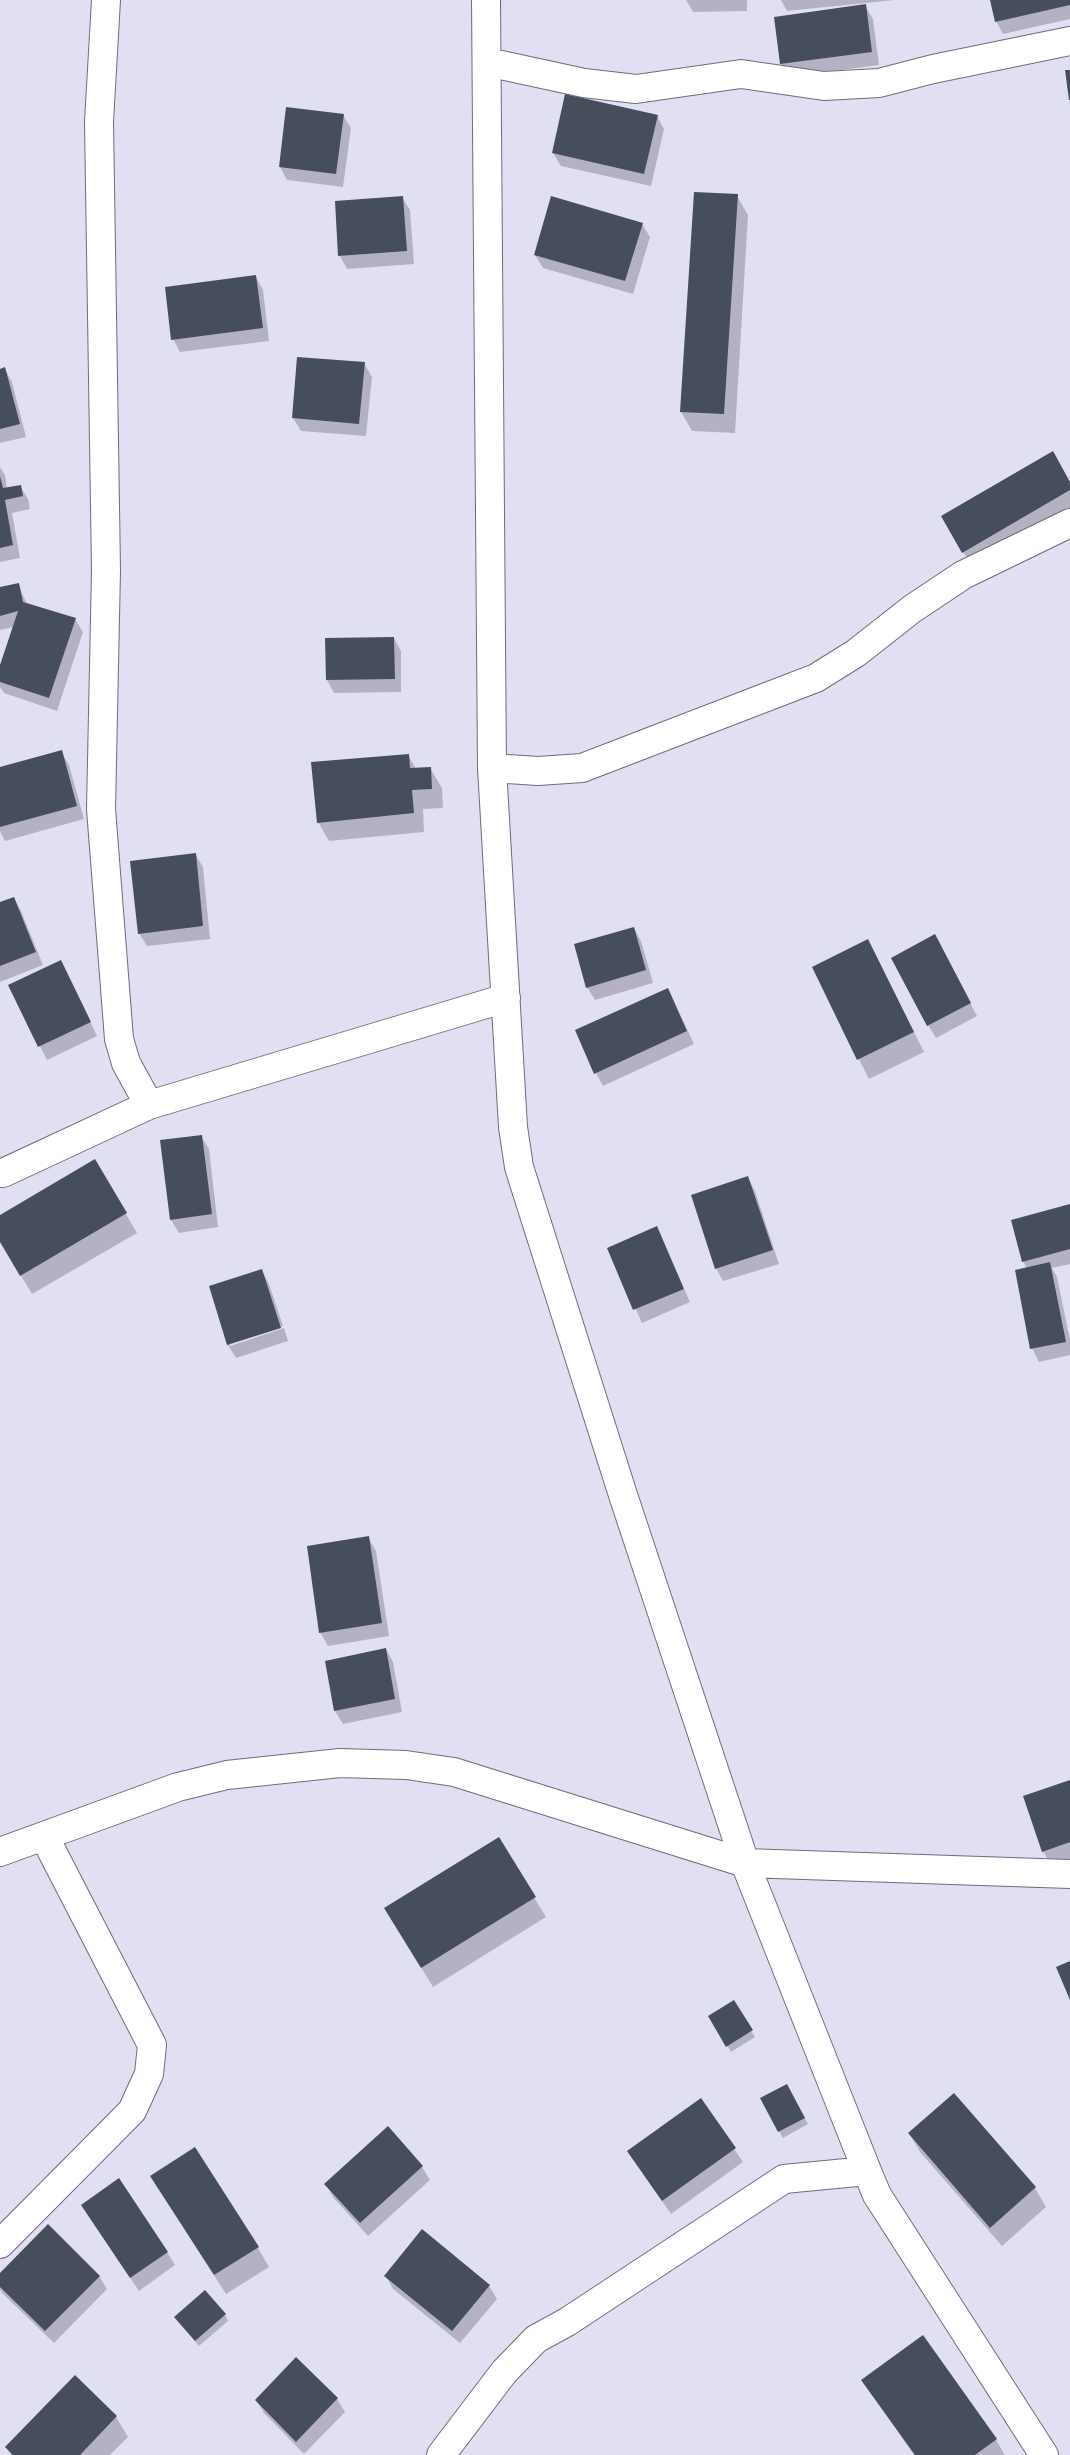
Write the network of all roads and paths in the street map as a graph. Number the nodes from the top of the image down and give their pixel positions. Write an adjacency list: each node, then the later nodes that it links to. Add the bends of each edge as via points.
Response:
1 (106, 0): 8 (street, via 99,122 106,570 101,809 119,1039 126,1063)
2 (486, 0): 4 (street)
3 (1070, 41): 4 (street, via 879,83 824,86 741,74 636,89 584,83)
4 (487, 62): 6 (street)
5 (1070, 524): 6 (street, via 963,575 816,678 582,768 538,771)
6 (492, 768): 7 (street)
7 (506, 998): 8 (street); 12 (street, via 513,1127 520,1168 623,1495)
8 (149, 1105): 9 (street)
9 (0, 1173)
10 (44, 1836): 11 (street); 12 (street, via 178,1787 226,1775 340,1762 406,1764 454,1772); 15 (street, via 152,2045 149,2074 132,2111)
11 (0, 1852)
12 (745, 1863): 13 (street); 14 (street)
13 (1070, 1874)
14 (867, 2171): 16 (street, via 784,2179 567,2322 536,2339 504,2372); 17 (street, via 877,2196)
15 (0, 2244)
16 (441, 2455)
17 (1044, 2455)

